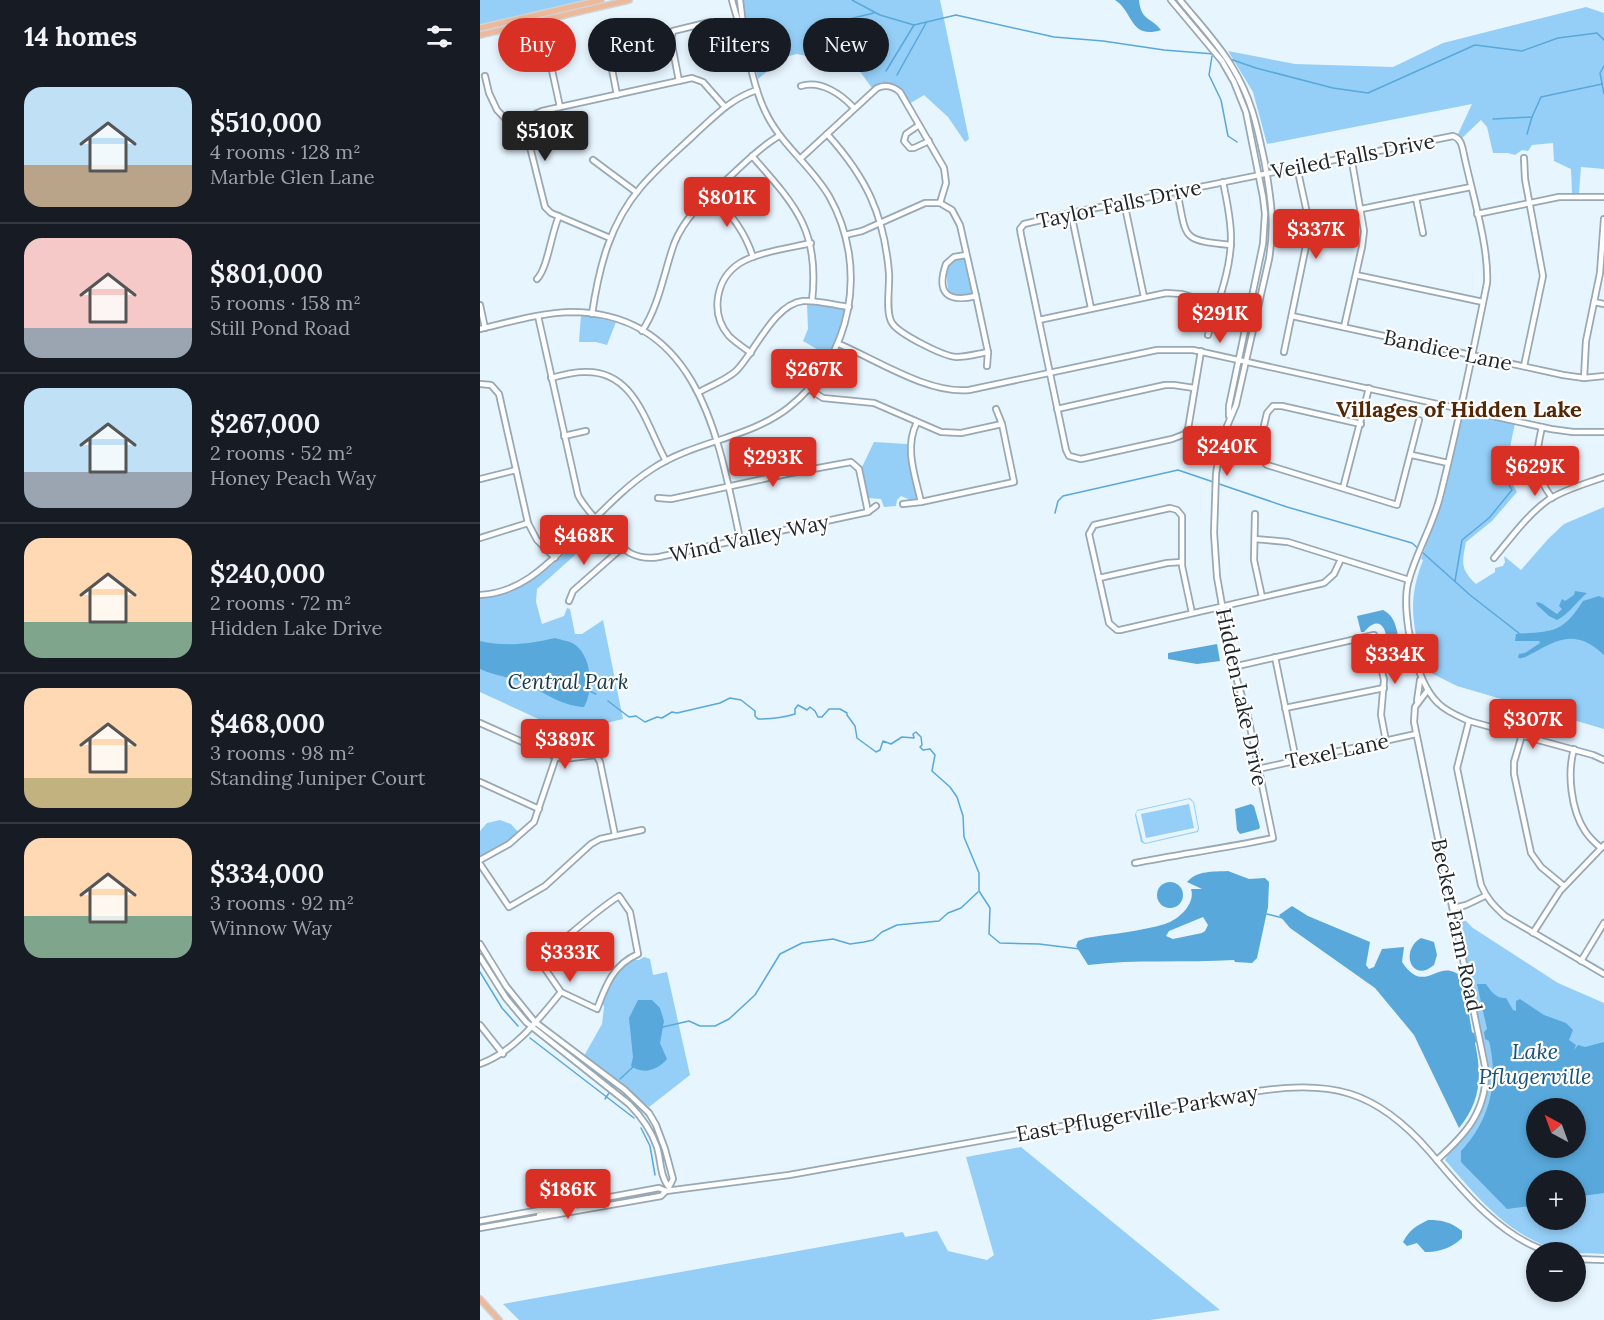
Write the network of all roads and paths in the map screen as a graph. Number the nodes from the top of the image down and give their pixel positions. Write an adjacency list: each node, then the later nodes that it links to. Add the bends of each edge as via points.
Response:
1 (601, 0): 10 (main road)
2 (629, 0): 12 (main road)
3 (732, 0): 7 (street)
4 (740, 0): 8 (street)
5 (1171, 0): 9 (street, Hidden Lake Drive)
6 (1180, 0): 9 (street, Hidden Lake Drive)
7 (736, 18)
8 (742, 18)
9 (1192, 21): 35 (street, Hidden Lake Drive, via 1230,64 1244,87 1255,112); 36 (street, Hidden Lake Drive, via 1228,70 1246,112)
10 (480, 28)
11 (688, 28): 17 (street, via 673,32 671,40)
12 (480, 34)
13 (552, 72): 21 (street)
14 (613, 72): 20 (street)
15 (752, 72): 19 (street)
16 (485, 75): 25 (street, via 497,110)
17 (680, 81): 20 (street); 22 (street, via 699,80)
18 (801, 86): 23 (street, via 838,93)
19 (757, 90): 22 (street); 27 (street)
20 (618, 95): 21 (street)
21 (560, 107): 25 (street, via 531,116)
22 (725, 107): 40 (street)
23 (854, 108): 24 (street, via 877,87 893,87); 26 (street)
24 (919, 125): 28 (street); 28 (street, via 906,134 906,145 914,148)
25 (517, 130): 50 (street, via 529,143 543,203 548,211)
26 (826, 134): 32 (street); 52 (street, via 862,179)
27 (779, 136): 29 (street); 32 (street)
28 (929, 141): 45 (street, via 946,175)
29 (752, 156): 41 (street); 56 (street, via 793,205)
30 (1351, 156): 34 (street, Veiled Falls Drive); 38 (street, Veiled Falls Drive, via 1453,136 1461,141); 47 (street)
31 (1524, 158): 46 (street)
32 (800, 159): 54 (street, via 828,194)
33 (594, 160): 40 (street)
34 (1298, 167): 35 (street, Veiled Falls Drive); 75 (street, via 1308,231)
35 (1267, 173): 36 (street, Veiled Falls Drive); 88 (street, Hidden Lake Drive, via 1272,200 1272,242)
36 (1259, 175): 37 (street, Taylor Falls Drive); 87 (street, Hidden Lake Drive, via 1265,214 1263,244)
37 (1223, 182): 39 (street, Taylor Falls Drive); 57 (street)
38 (1471, 187): 43 (street); 49 (street, Veiled Falls Drive)
39 (1177, 191): 44 (street, Taylor Falls Drive); 57 (street, via 1190,237)
40 (636, 192): 55 (street)
41 (712, 193): 60 (street, via 743,231); 79 (street, via 680,232)
42 (1604, 197): 46 (street, via 1570,196)
43 (1416, 198): 47 (street); 53 (street)
44 (1124, 202): 48 (street, Taylor Falls Drive); 64 (street)
45 (940, 203): 52 (street, via 925,203); 59 (street, via 957,217)
46 (1530, 203): 49 (street); 90 (street, via 1543,276)
47 (1361, 209): 61 (street, via 1364,239)
48 (1071, 213): 72 (street); 76 (street, Taylor Falls Drive, via 1031,221 1020,229)
49 (1477, 214): 66 (street, Veiled Falls Drive, via 1488,269)
50 (559, 216): 55 (street); 62 (street, via 544,270)
51 (1604, 219): 58 (street)
52 (881, 223): 54 (street); 83 (street, via 892,324 947,355 963,357)
53 (1424, 233)
54 (845, 235): 71 (street, via 852,287)
55 (610, 238): 73 (street)
56 (811, 243): 60 (street); 65 (street)
57 (1231, 245): 68 (street)
58 (1603, 251): 67 (street)
59 (966, 255): 63 (street); 63 (street, via 954,257 946,264 944,288 954,299)
60 (753, 257): 85 (street, via 726,277 717,303 724,328)
61 (1356, 275): 66 (street); 77 (street)
62 (537, 279)
63 (976, 296): 83 (street)
64 (1144, 297): 68 (street, via 1177,293); 72 (street)
65 (812, 301): 71 (street); 85 (street, via 785,309)
66 (1483, 302): 86 (street, Veiled Falls Drive)
67 (1594, 302): 69 (street); 94 (street)
68 (1217, 304): 80 (street)
69 (1604, 304)
70 (480, 305): 78 (street)
71 (849, 307): 81 (street)
72 (1091, 308): 76 (street)
73 (592, 314): 74 (street); 79 (street)
74 (538, 316): 78 (street); 93 (street, Wind Valley Way)
75 (1292, 316): 77 (street, Bandice Lane); 84 (street)
76 (1039, 320): 91 (street, Taylor Falls Drive)
77 (1344, 327): 86 (street, Bandice Lane)
78 (482, 328)
79 (642, 331): 99 (street, via 670,352)
80 (1209, 335)
81 (839, 344): 91 (street, via 954,392); 96 (street)
82 (1201, 351): 87 (street); 91 (street, via 1158,350); 97 (street)
83 (988, 352): 89 (street)
84 (1284, 352)
85 (751, 353): 99 (street, via 734,373)
86 (1472, 355): 90 (street, Bandice Lane); 100 (street, Veiled Falls Drive)
87 (1239, 360): 88 (street); 103 (street, Hidden Lake Drive)
88 (1247, 362): 98 (street); 103 (street, Hidden Lake Drive)
89 (987, 366)
90 (1524, 366): 94 (street, Bandice Lane)
91 (1049, 373): 102 (street, Taylor Falls Drive)
92 (1604, 376): 94 (street, Bandice Lane)
93 (551, 378): 111 (street, Wind Valley Way); 114 (street, via 591,372 625,385 636,398)
94 (1584, 378)
95 (480, 384): 116 (street, via 491,385 499,394)
96 (809, 388): 105 (street, via 823,398 874,404); 112 (street, via 776,417)
97 (1194, 388): 102 (street, via 1165,385); 102 (street, Taylor Falls Drive, via 1188,429 1182,437 1081,459 1069,456 1066,450)
98 (1370, 388): 100 (street); 107 (street)
99 (699, 392): 112 (street)
100 (1460, 408): 108 (street); 115 (street, Veiled Falls Drive)
101 (996, 409): 106 (street)
102 (1057, 409)
103 (1229, 419): 145 (street, Hidden Lake Drive, via 1220,450 1214,501 1215,555)
104 (1419, 420): 113 (street)
105 (917, 422): 106 (street, via 951,433); 125 (street, via 910,452)
106 (1002, 424): 125 (street, via 1014,482)
107 (1361, 424): 122 (street); 122 (street, via 1282,406 1273,406 1267,413 1258,452 1262,462)
108 (1542, 427): 110 (street); 124 (street, via 1536,463)
109 (586, 431): 111 (street)
110 (1604, 432)
111 (564, 436): 130 (street, Wind Valley Way, via 578,495)
112 (717, 441): 114 (street); 121 (street)
113 (1412, 455): 115 (street); 122 (street, via 1397,505)
114 (666, 461): 130 (street, via 639,479)
115 (1448, 463): 141 (street, Veiled Falls Drive, via 1437,507)
116 (516, 470): 120 (street); 131 (street)
117 (790, 473): 118 (street); 118 (street, via 786,453 780,449 777,456); 128 (street, via 844,462 855,464 860,469)
118 (781, 475): 121 (street)
119 (1604, 477): 124 (street)
120 (480, 479)
121 (729, 486): 123 (street, via 671,499); 133 (street)
122 (1343, 488)
123 (658, 498)
124 (1552, 498): 137 (street, via 1531,515)
125 (921, 502): 126 (street)
126 (903, 504)
127 (876, 506): 128 (street, Wind Valley Way)
128 (868, 512): 133 (street, Wind Valley Way)
129 (1256, 514): 134 (street)
130 (596, 519): 135 (street, Wind Valley Way); 136 (street)
131 (528, 523): 132 (street); 136 (street, via 537,540)
132 (480, 538)
133 (740, 539): 135 (street, Wind Valley Way, via 649,559)
134 (1255, 539): 138 (street, via 1288,542); 143 (street, via 1256,573)
135 (623, 547): 144 (street, via 573,591)
136 (555, 558): 142 (street, via 518,586)
137 (1494, 558)
138 (1341, 559): 141 (street); 143 (street, via 1324,583)
139 (1182, 562): 140 (street); 140 (street, via 1182,516 1170,508 1094,525 1089,534); 146 (street)
140 (1099, 578): 146 (street, via 1109,623 1116,630)
141 (1409, 580): 149 (street, Veiled Falls Drive, via 1407,618)
142 (480, 595)
143 (1262, 597): 145 (street)
144 (569, 601)
145 (1222, 606): 146 (street); 148 (street, Hidden Lake Drive)
146 (1192, 613)
147 (1275, 657): 148 (street); 150 (street, via 1374,635); 153 (street)
148 (1233, 667): 163 (street, Hidden Lake Drive, via 1244,699)
149 (1420, 678): 151 (street); 152 (street, Becker Farm Road)
150 (1384, 688): 153 (street); 158 (street, via 1381,716)
151 (1427, 691): 152 (street); 154 (street, via 1444,708)
152 (1415, 707): 156 (street, Becker Farm Road)
153 (1286, 708): 161 (street)
154 (1469, 721): 157 (street); 172 (street, via 1457,768)
155 (480, 723): 160 (street)
156 (1416, 734): 158 (street, Texel Lane); 173 (street, Becker Farm Road)
157 (1522, 735): 159 (street); 171 (street, via 1514,774 1529,847 1541,867)
158 (1386, 741): 161 (street, Texel Lane)
159 (1574, 749): 162 (street); 168 (street, via 1569,776 1578,817 1588,835)
160 (556, 758): 165 (street); 167 (street, via 596,755)
161 (1296, 760): 163 (street, Texel Lane)
162 (1604, 760)
163 (1258, 769): 170 (street, Hidden Lake Drive, via 1273,838)
164 (480, 782): 165 (street)
165 (539, 809): 169 (street, via 523,834)
166 (642, 830): 167 (street)
167 (615, 835): 169 (street, via 591,844 544,886 509,907)
168 (1602, 846): 171 (street)
169 (480, 862)
170 (1136, 863)
171 (1564, 886): 175 (street)
172 (1485, 896): 173 (street); 175 (street, via 1505,916)
173 (1454, 908): 185 (street, Becker Farm Road, via 1486,1079 1480,1107 1470,1125)
174 (1604, 923): 178 (street)
175 (1533, 933): 178 (street)
176 (480, 944): 181 (street)
177 (480, 957): 181 (street, via 506,998)
178 (1581, 961): 179 (street)
179 (1604, 974)
180 (561, 992): 180 (street, via 539,960 599,908 619,896 630,912 638,954 612,973 597,1009); 181 (street)
181 (533, 1024): 183 (street); 186 (street, via 638,1112 652,1133); 186 (street, via 625,1090 649,1113 673,1179)
182 (481, 1029): 183 (street)
183 (503, 1054): 184 (street)
184 (480, 1064)
185 (1437, 1160): 186 (street, East Pflugerville Parkway, via 1405,1125 1376,1104 1338,1090 1289,1086 789,1175); 191 (street, East Pflugerville Parkway, via 1473,1203 1504,1230)
186 (668, 1190): 187 (street, East Pflugerville Parkway, via 659,1188); 188 (street, East Pflugerville Parkway, via 661,1196)
187 (581, 1202): 188 (street); 189 (street, East Pflugerville Parkway)
188 (531, 1219): 190 (street, East Pflugerville Parkway)
189 (480, 1221)
190 (480, 1228)
191 (1526, 1242)
192 (1586, 1259): 193 (street)
193 (1604, 1260)
194 (480, 1299): 195 (main road)
195 (499, 1320)

